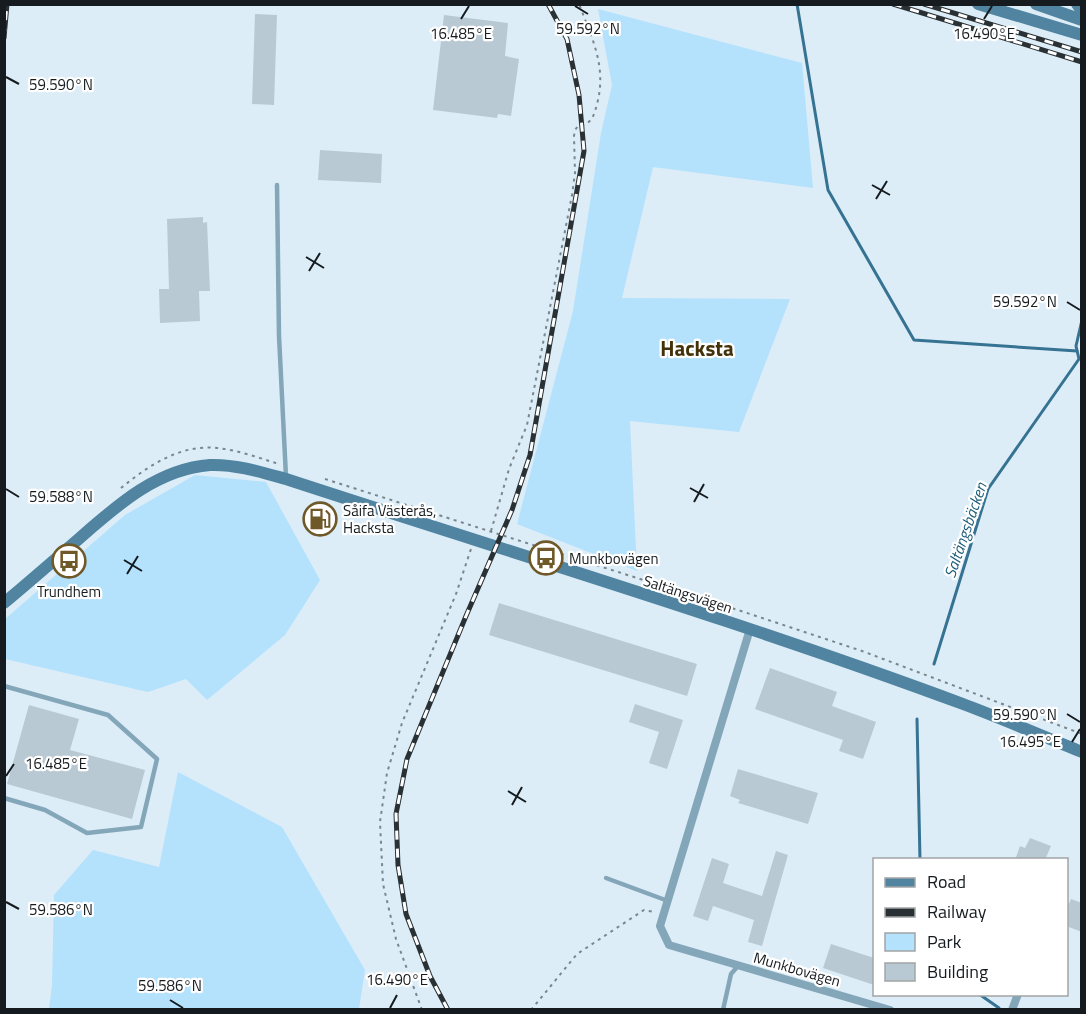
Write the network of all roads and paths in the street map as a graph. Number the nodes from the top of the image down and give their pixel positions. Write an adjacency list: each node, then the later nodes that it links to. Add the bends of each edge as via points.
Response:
1 (579, 4): 13 (path, via 601,68 599,100 591,121 575,130 572,195 526,425)
2 (978, 4): 8 (street)
3 (1035, 4): 5 (street)
4 (1077, 4): 6 (street)
5 (1056, 6): 7 (street); 8 (street)
6 (1082, 11)
7 (1082, 20)
8 (1050, 25): 9 (street)
9 (1082, 35)
10 (277, 185): 11 (lane)
11 (286, 480): 14 (street, Saltängsvägen); 15 (street, Saltängsvägen, via 225,465 171,474 121,502)
12 (477, 527): 14 (path)
13 (491, 531)
14 (473, 540): 16 (street, Saltängsvägen); 24 (path, via 456,594 402,723 387,773 380,822 383,884 396,939)
15 (4, 603)
16 (750, 629): 18 (street, Saltängsvägen, via 965,705); 21 (street, Munkbovägen)
17 (4, 686): 19 (lane, via 108,716 157,759 141,827 87,833 45,810)
18 (1082, 752)
19 (4, 798)
20 (606, 878): 21 (lane)
21 (668, 901): 22 (street, Munkbovägen)
22 (664, 914): 23 (street, Munkbovägen, via 660,926 669,945); 25 (path, via 644,910 577,954)
23 (738, 966): 26 (lane, via 731,974); 27 (street, Munkbovägen)
24 (422, 1010)
25 (531, 1010)
26 (723, 1010)
27 (891, 1010)

